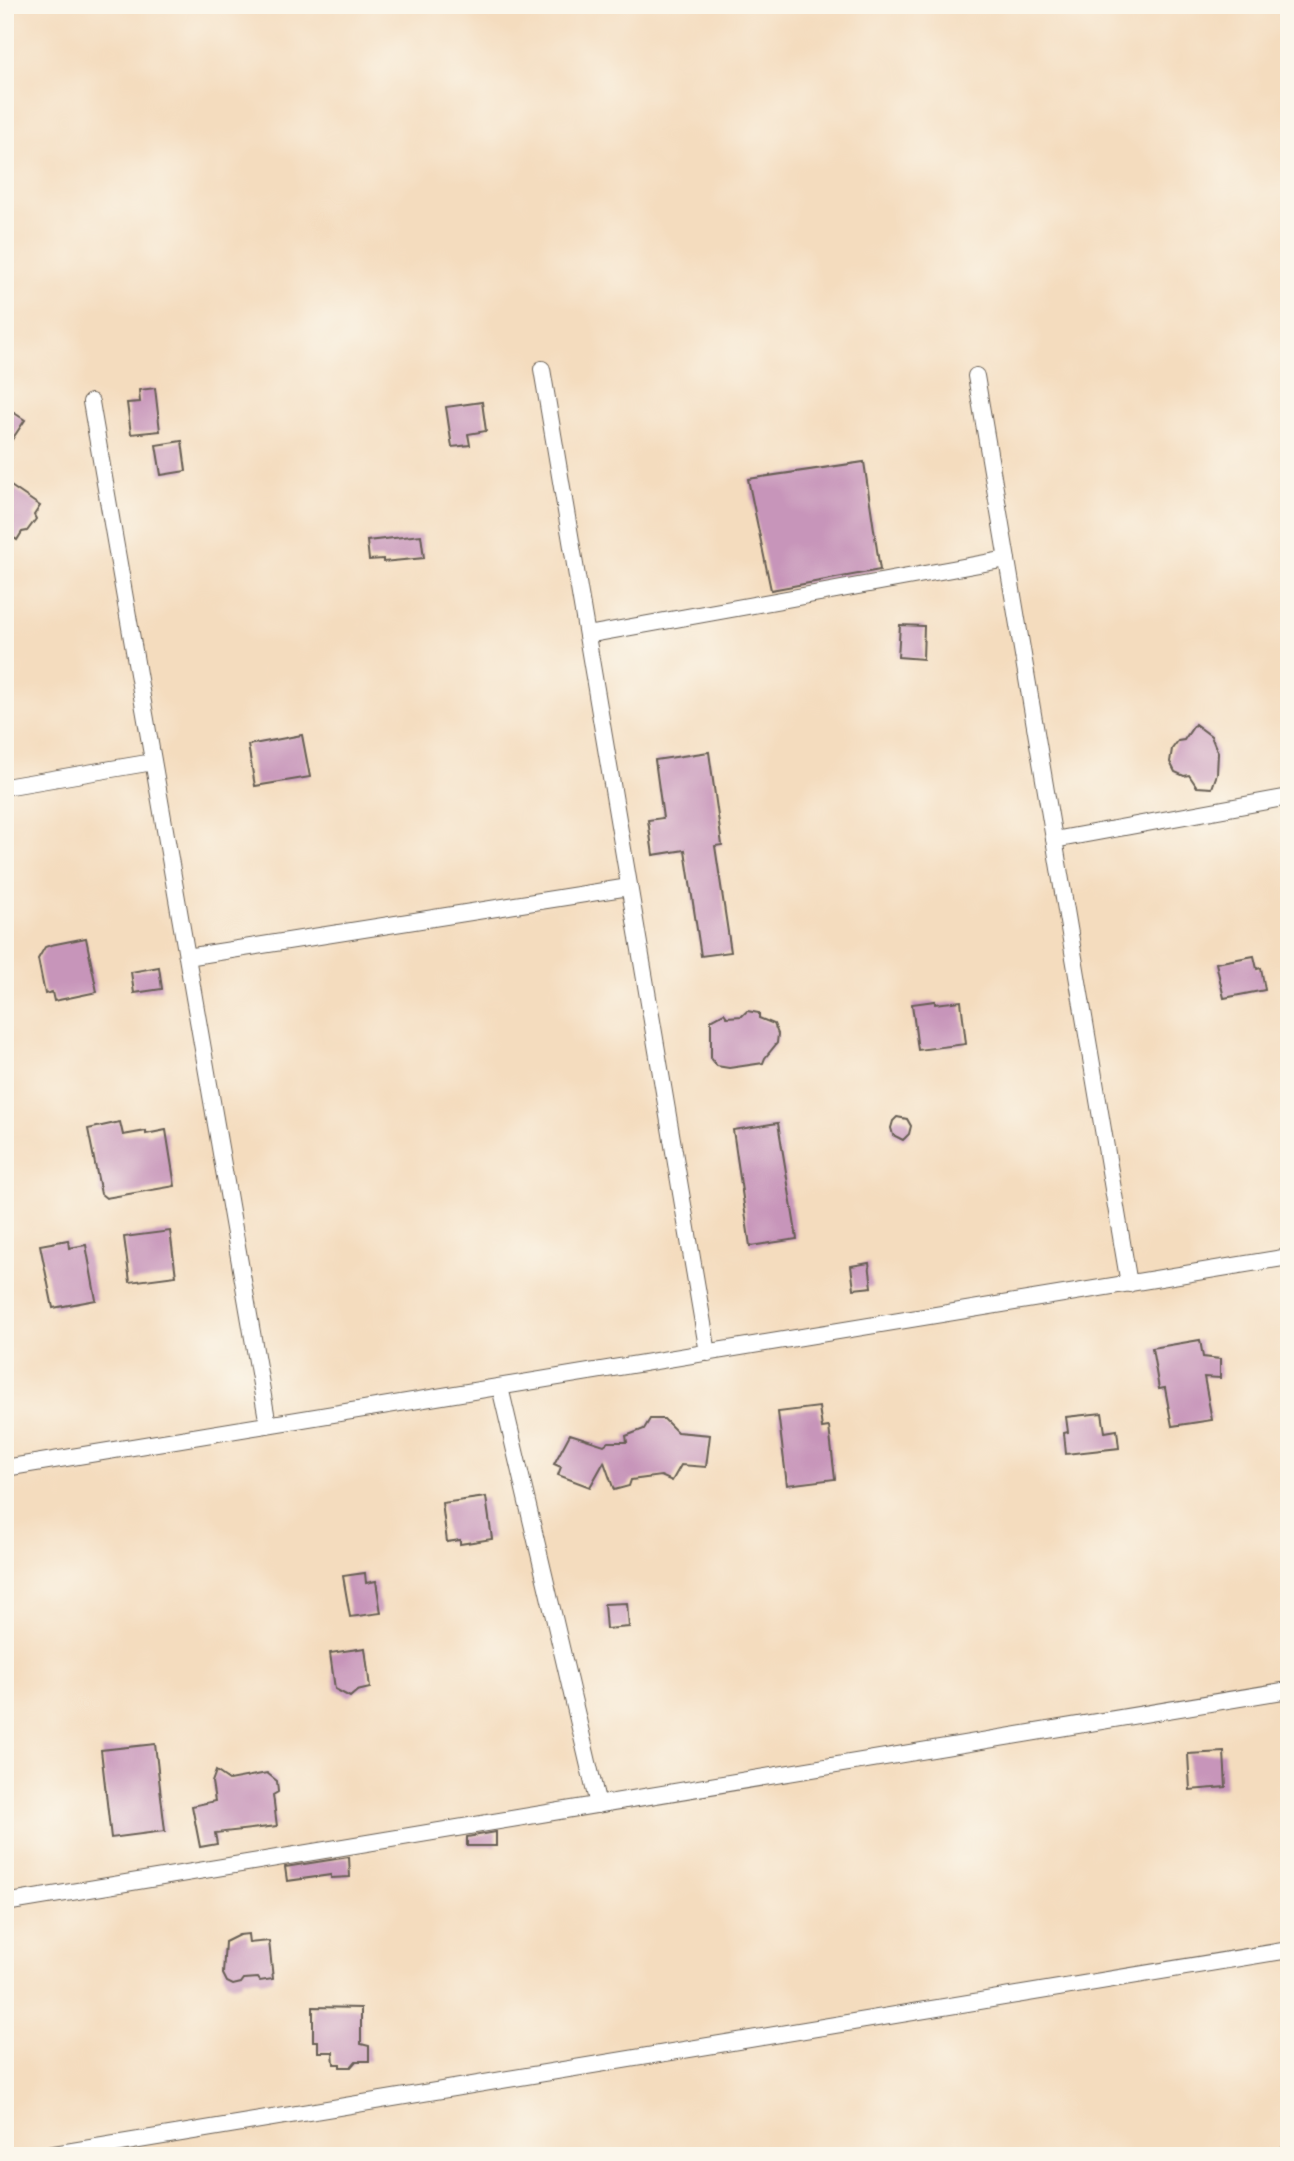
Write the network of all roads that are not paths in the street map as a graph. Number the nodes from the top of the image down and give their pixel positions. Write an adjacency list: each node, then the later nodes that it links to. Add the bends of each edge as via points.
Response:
1 (542, 369): 5 (street)
2 (976, 376): 4 (street)
3 (91, 402): 6 (street)
4 (1006, 559): 5 (street); 9 (street)
5 (587, 635): 10 (street)
6 (153, 762): 7 (street); 11 (street)
7 (5, 787)
8 (1289, 797): 9 (street)
9 (1054, 840): 13 (street)
10 (629, 887): 11 (street); 14 (street)
11 (187, 957): 16 (street)
12 (1289, 1257): 13 (street)
13 (1129, 1284): 14 (street)
14 (708, 1353): 15 (street)
15 (499, 1387): 16 (street); 19 (street)
16 (268, 1425): 17 (street)
17 (5, 1468)
18 (1289, 1690): 19 (street)
19 (598, 1805): 20 (street)
20 (5, 1903)
21 (1289, 1950): 23 (street)
22 (1289, 2154): 24 (street)
23 (42, 2156)
24 (1281, 2156)

